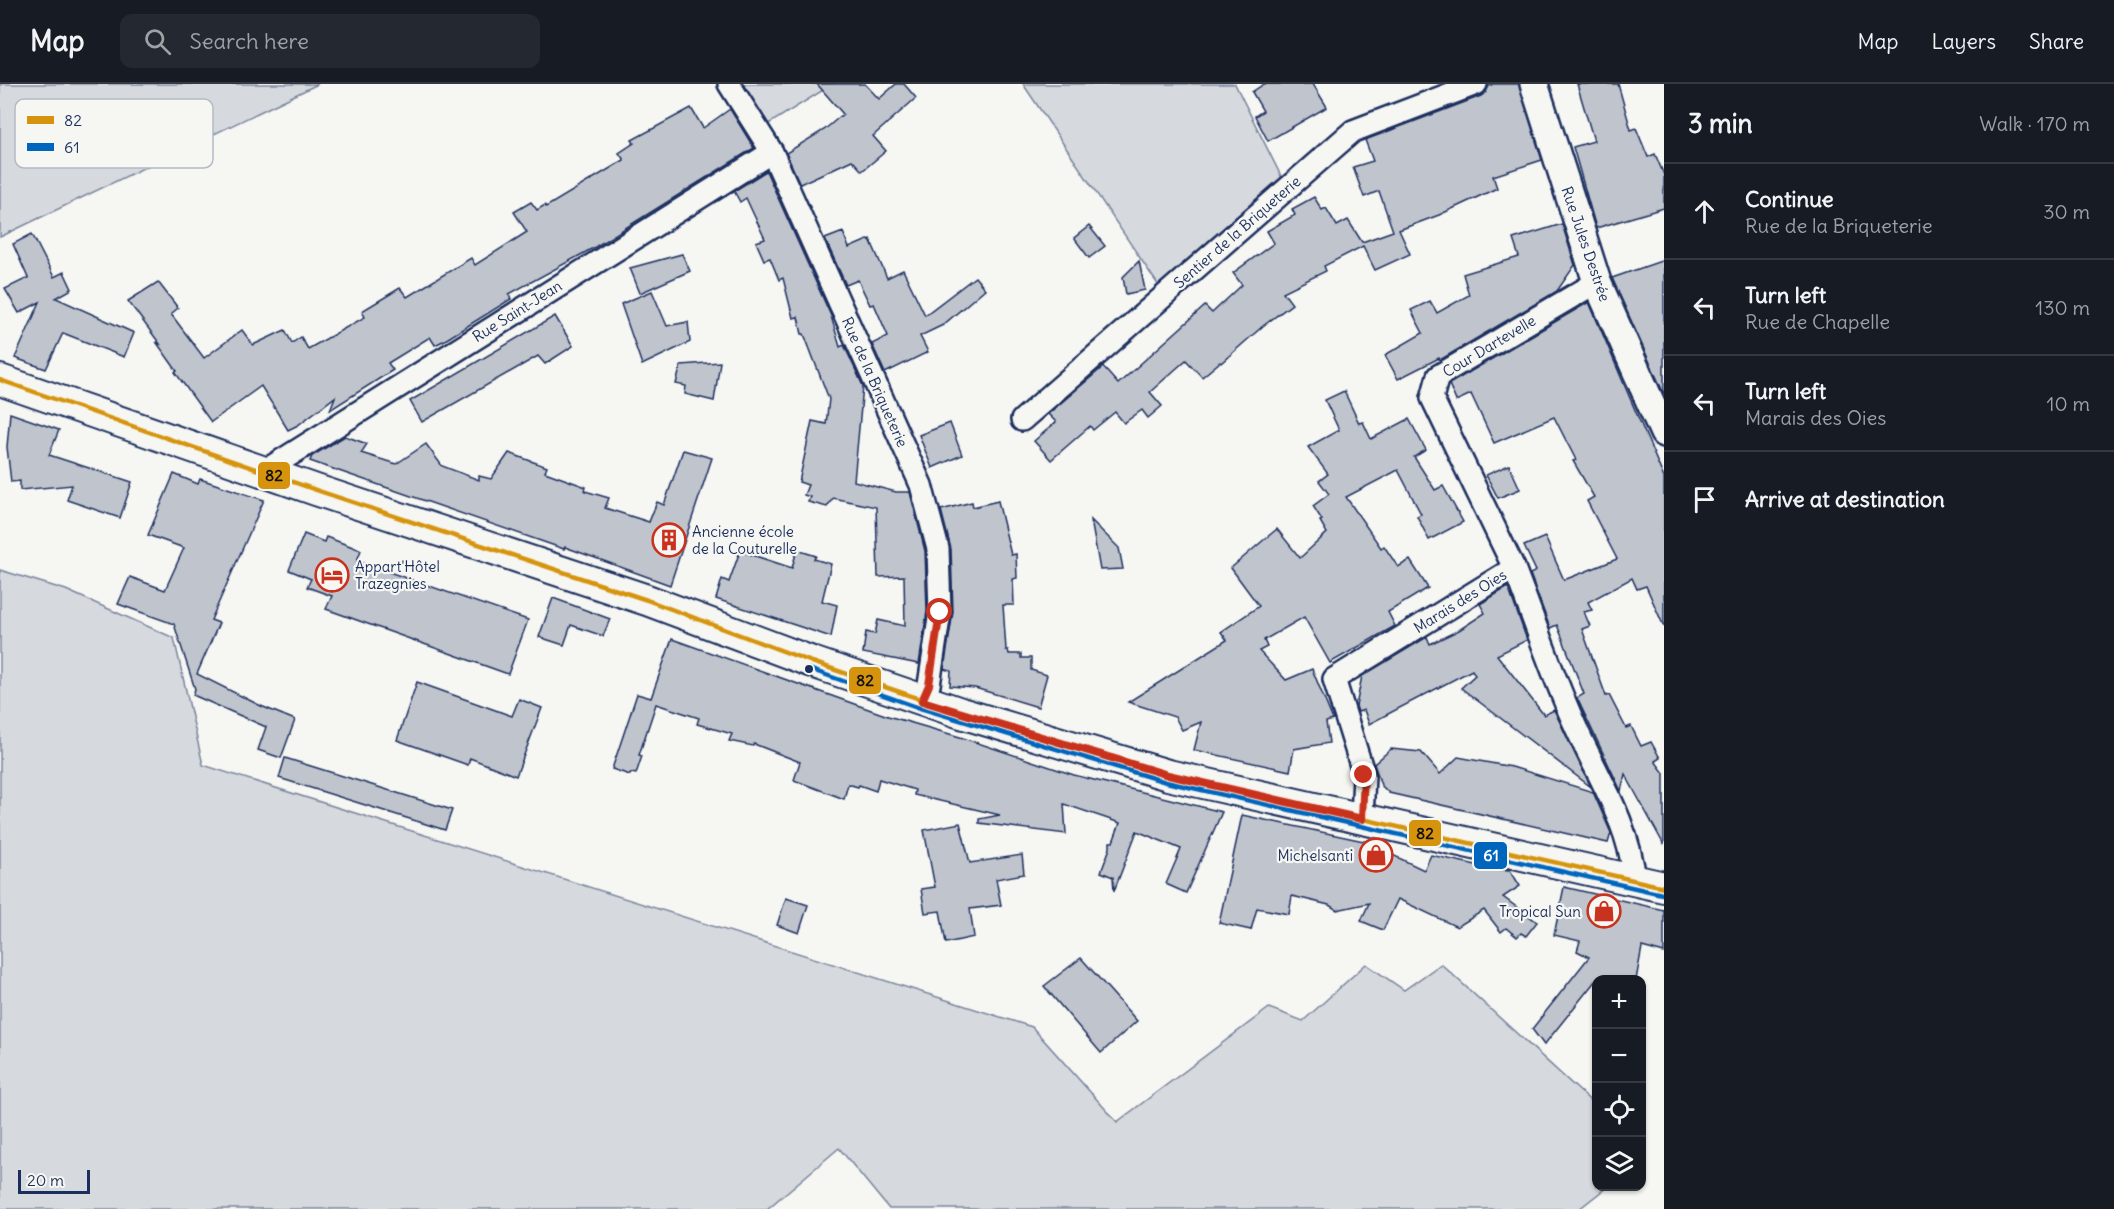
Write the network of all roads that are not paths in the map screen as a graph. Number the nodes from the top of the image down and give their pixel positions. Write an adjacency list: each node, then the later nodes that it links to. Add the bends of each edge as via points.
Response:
1 (729, 84): 4 (street, Rue de la Briqueterie)
2 (1476, 84): 7 (street, Sentier de la Briqueterie, via 1353,131)
3 (1534, 84): 5 (street, Rue Jules Destrée)
4 (772, 152): 9 (street, Rue Saint-Jean); 11 (street, Rue de la Briqueterie, via 926,503 938,549 940,612 929,685)
5 (1597, 282): 8 (street, Rue Jules Destrée); 10 (street, Cour Dartevelle, via 1438,376 1432,398)
6 (0, 380): 9 (main road)
7 (1022, 420)
8 (1664, 433)
9 (263, 472): 11 (main road, via 647,600)
10 (1514, 568): 12 (street, Marais des Oies, via 1334,679 1364,775); 13 (street, Marais des Oies, via 1574,722 1620,818)
11 (922, 701): 12 (main road, via 1168,775)
12 (1362, 819): 13 (main road)
13 (1635, 880): 14 (main road)
14 (1664, 887)

